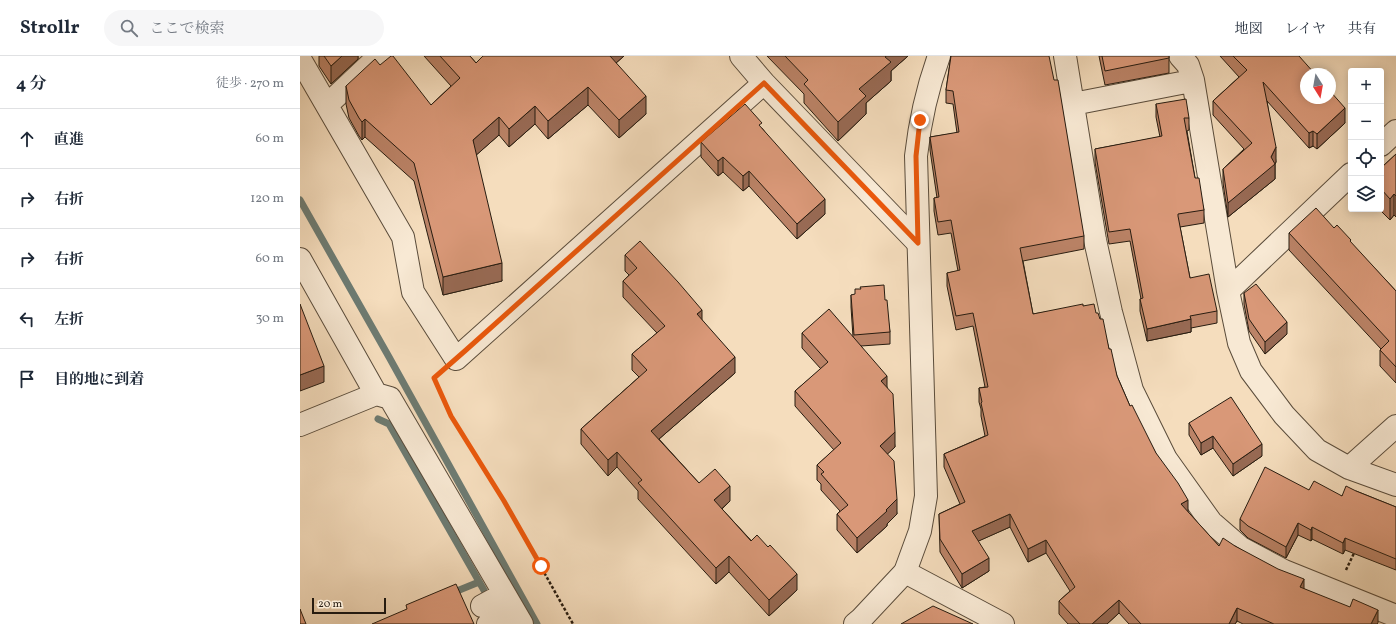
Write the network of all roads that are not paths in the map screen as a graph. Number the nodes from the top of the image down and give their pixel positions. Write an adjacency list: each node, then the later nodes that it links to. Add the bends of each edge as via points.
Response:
1 (379, 56): 10 (street)
2 (741, 56): 7 (street)
3 (939, 56): 14 (street, via 920,120 916,156)
4 (1065, 56): 9 (street)
5 (1180, 56): 16 (street, via 1188,65 1193,80)
6 (300, 59): 10 (street)
7 (764, 83): 10 (street, via 456,359 412,292 404,237); 14 (street)
8 (1181, 83): 9 (street)
9 (1073, 104): 24 (street, via 1095,240 1111,312 1132,390 1166,459 1211,522 1241,548 1284,571)
10 (327, 105)
11 (1396, 131): 12 (street)
12 (1384, 142)
13 (1349, 176): 16 (street)
14 (918, 243): 22 (street, via 926,496 920,531)
15 (300, 259): 17 (street)
16 (1228, 291): 20 (street, via 1240,343 1251,371 1284,415 1318,450)
17 (376, 394): 18 (street); 23 (street, via 390,398)
18 (300, 425)
19 (1396, 426): 20 (street)
20 (1349, 468): 21 (street)
21 (1396, 485)
22 (905, 572): 25 (street); 26 (street)
23 (500, 612)
24 (1396, 616)
25 (854, 624)
26 (1003, 624)

